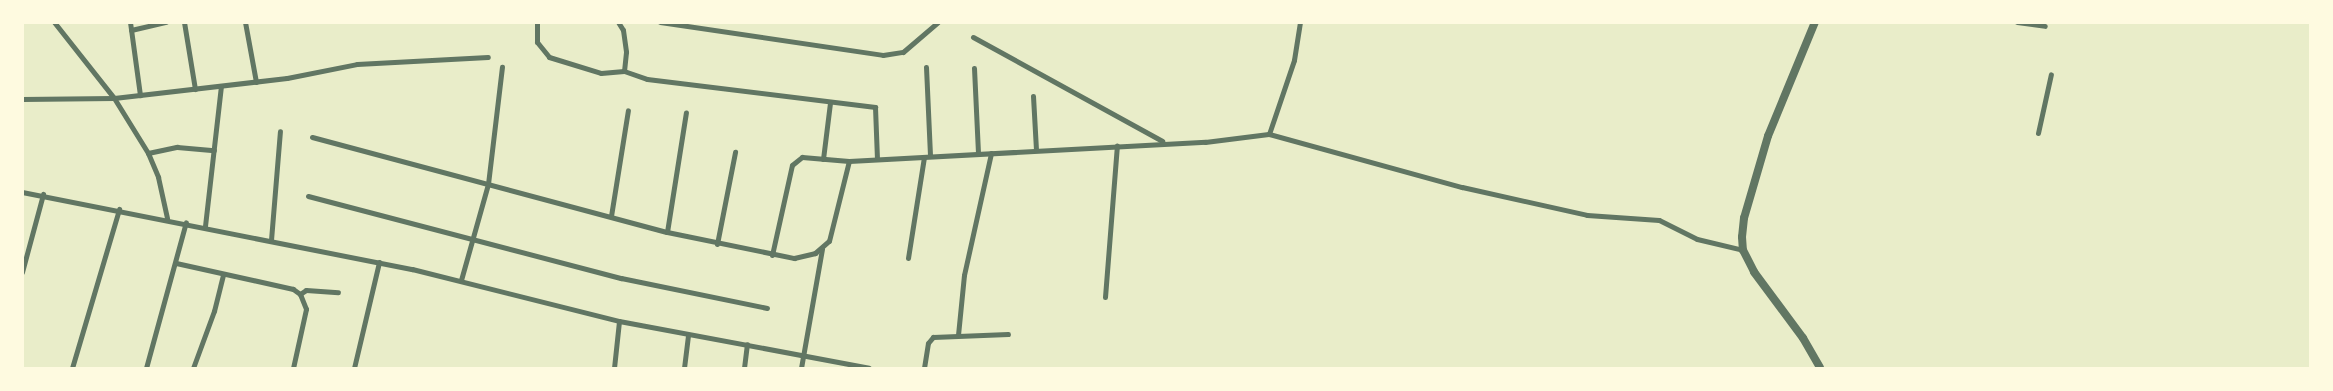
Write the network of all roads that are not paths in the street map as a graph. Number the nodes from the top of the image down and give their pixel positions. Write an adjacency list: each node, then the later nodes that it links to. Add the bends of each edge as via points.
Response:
1 (54, 22): 27 (street)
2 (130, 22): 14 (street)
3 (166, 22): 14 (street)
4 (184, 22): 24 (street)
5 (245, 22): 22 (street)
6 (537, 22): 20 (street, via 537,42 549,57 601,73)
7 (618, 22): 20 (street, via 623,30 626,52)
8 (660, 22): 9 (street, via 883,55 903,52)
9 (938, 22)
10 (1300, 22): 33 (street, via 1294,60)
11 (1815, 22): 63 (street, via 1768,136 1744,218)
12 (2017, 22): 13 (street)
13 (2044, 26)
14 (132, 30): 25 (street)
15 (973, 37): 36 (street)
16 (488, 57): 22 (street, via 357,64)
17 (502, 67): 49 (street)
18 (926, 67): 45 (street)
19 (974, 68): 43 (street)
20 (624, 71): 29 (street, via 647,79)
21 (2051, 74): 34 (street)
22 (256, 82): 23 (street)
23 (221, 86): 24 (street); 38 (street)
24 (195, 89): 25 (street)
25 (140, 95): 27 (street)
26 (1033, 96): 39 (street)
27 (114, 98): 28 (street); 41 (street)
28 (22, 99)
29 (830, 103): 46 (street); 47 (street, via 876,107)
30 (628, 110): 54 (street)
31 (686, 112): 58 (street)
32 (280, 131): 60 (street)
33 (1269, 134): 36 (street, via 1205,142); 63 (street, via 1462,187 1577,212 1659,220 1697,239)
34 (2038, 134)
35 (312, 137): 49 (street)
36 (1162, 142): 37 (street)
37 (1117, 144): 39 (street); 73 (street)
38 (214, 150): 41 (street, via 177,147); 57 (street)
39 (1036, 150): 42 (street)
40 (735, 152): 61 (street)
41 (148, 153): 55 (street, via 158,177)
42 (991, 153): 43 (street); 78 (street, via 964,275)
43 (978, 154): 45 (street)
44 (924, 156): 45 (street); 47 (street); 65 (street)
45 (930, 156)
46 (823, 159): 48 (street); 64 (street, via 802,157 792,165)
47 (877, 159): 48 (street)
48 (849, 161): 62 (street, via 829,242)
49 (488, 184): 54 (street); 59 (street)
50 (22, 192): 51 (street)
51 (43, 194): 53 (street); 68 (street)
52 (308, 196): 59 (street)
53 (119, 209): 55 (street); 81 (street)
54 (611, 216): 58 (street)
55 (167, 218): 56 (street)
56 (186, 222): 57 (street); 67 (street)
57 (206, 226): 60 (street)
58 (667, 232): 61 (street)
59 (473, 238): 70 (street); 74 (street, via 658,287)
60 (271, 240): 66 (street)
61 (717, 244): 64 (street)
62 (822, 249): 64 (street, via 803,258); 80 (street)
63 (1743, 250): 92 (street, via 1763,286 1803,338)
64 (772, 255)
65 (908, 258)
66 (379, 262): 70 (street); 85 (street)
67 (176, 263): 69 (street); 82 (street)
68 (22, 272)
69 (223, 274): 72 (street, via 293,289); 83 (street, via 214,311)
70 (461, 280): 75 (street)
71 (338, 292): 72 (street, via 306,290)
72 (300, 294): 84 (street, via 306,309)
73 (1105, 297)
74 (767, 308)
75 (619, 321): 77 (street); 86 (street)
76 (1008, 334): 78 (street)
77 (688, 335): 79 (street); 87 (street)
78 (958, 335): 91 (street, via 933,337 928,343)
79 (747, 344): 80 (street); 88 (street)
80 (804, 355): 89 (street); 90 (street)
81 (72, 368)
82 (146, 368)
83 (193, 368)
84 (293, 368)
85 (354, 368)
86 (614, 368)
87 (684, 368)
88 (744, 368)
89 (801, 368)
90 (866, 368)
91 (924, 368)
92 (1820, 368)

